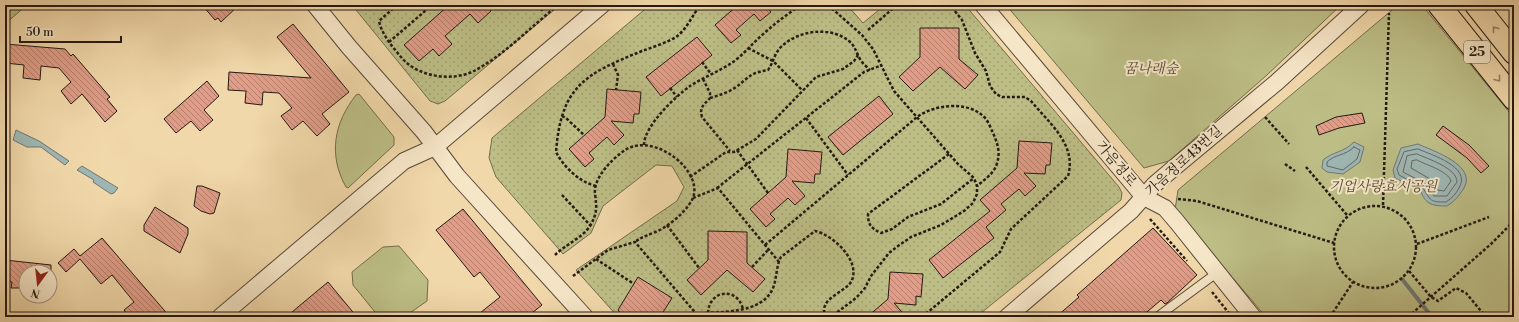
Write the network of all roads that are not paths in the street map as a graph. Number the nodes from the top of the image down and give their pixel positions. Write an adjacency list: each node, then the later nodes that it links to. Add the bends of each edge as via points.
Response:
1 (315, 5): 9 (street)
2 (602, 5): 9 (street)
3 (983, 5): 10 (street, 가음정로)
4 (1361, 5): 10 (street, 가음정로43번길, via 1277,82 1175,167)
5 (1439, 5): 8 (main road, 25, one-way to 8)
6 (1476, 5): 7 (main road, 25, one-way to 6)
7 (1514, 52)
8 (1514, 99)
9 (435, 147): 12 (street, via 404,161); 13 (street, via 457,176)
10 (1144, 197): 11 (street, 가음정로, via 1165,208); 14 (street, 가음정로43번길)
11 (1218, 272): 15 (lane); 16 (street, 가음정로)
12 (220, 317)
13 (585, 317)
14 (1007, 317)
15 (1157, 317)
16 (1253, 317)

